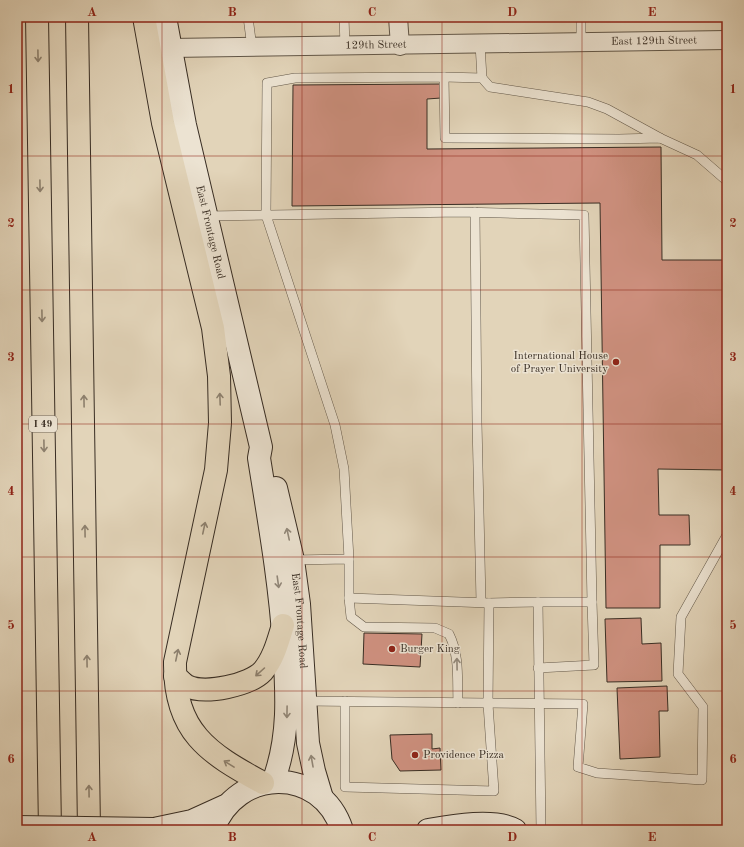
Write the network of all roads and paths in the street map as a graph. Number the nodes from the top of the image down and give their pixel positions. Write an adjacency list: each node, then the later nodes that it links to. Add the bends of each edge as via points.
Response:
1 (37, 17): 44 (highway, I 49, one-way to 44)
2 (77, 17): 45 (highway, one-way to 2)
3 (144, 17): 33 (highway, one-way to 3, via 175,662 216,470 220,423 219,376 212,328 163,123)
4 (165, 17): 14 (street, East Frontage Road)
5 (248, 17): 15 (lane)
6 (344, 17): 12 (lane)
7 (398, 17): 13 (street)
8 (581, 17): 10 (lane)
9 (727, 40): 10 (street, East 129th Street)
10 (581, 42): 11 (street, 129th Street)
11 (480, 44): 13 (street, 129th Street); 17 (lane)
12 (345, 46): 13 (street, 129th Street); 15 (street, 129th Street)
13 (400, 46)
14 (170, 48): 15 (street, 129th Street); 22 (street, East Frontage Road)
15 (252, 48)
16 (444, 77): 17 (lane); 18 (lane, via 445,138); 21 (lane, via 295,78 267,83)
17 (482, 78): 18 (lane, via 490,87 588,102 607,109)
18 (660, 138): 19 (lane, via 697,155)
19 (727, 181)
20 (475, 212): 21 (lane); 29 (lane, via 584,215); 30 (lane, via 477,422)
21 (266, 215): 22 (lane); 25 (lane, via 335,425 344,468)
22 (206, 216): 23 (street, East Frontage Road)
23 (261, 447): 26 (street, East Frontage Road, one-way to 23, via 268,456); 31 (street, East Frontage Road, one-way to 31, via 260,458)
24 (727, 535): 38 (lane, via 681,617 678,674 703,707 702,780 597,773 578,767 583,704)
25 (349, 559): 26 (lane); 27 (lane)
26 (293, 560): 34 (street, East Frontage Road, via 300,610)
27 (349, 598): 30 (lane); 36 (lane, one-way to 27, via 457,657 450,634 435,628 364,627 351,618)
28 (538, 602): 29 (lane); 30 (lane); 32 (lane)
29 (592, 602): 32 (lane, via 594,665)
30 (485, 603): 37 (lane)
31 (283, 625): 33 (highway, one-way to 33, via 272,658 262,672 251,679 203,690 187,686); 39 (street, East Frontage Road, one-way to 39, via 286,729 279,766)
32 (538, 668): 38 (lane)
33 (175, 676): 39 (highway, one-way to 33, via 232,767 202,744 186,720 180,705)
34 (306, 701): 35 (lane); 40 (street, East Frontage Road, one-way to 34, via 308,743)
35 (345, 701): 36 (lane); 37 (lane, via 345,787 494,791)
36 (458, 703): 37 (lane)
37 (488, 704): 38 (lane)
38 (539, 705): 50 (lane)
39 (268, 783): 40 (street, via 295,784); 41 (street, via 248,789)
40 (322, 798): 42 (street, via 331,807)
41 (225, 806): 43 (street, bridge, via 192,821 154,828); 46 (street)
42 (340, 825): 47 (street)
43 (17, 827)
44 (50, 830)
45 (89, 830)
46 (213, 830)
47 (359, 830)
48 (428, 830): 49 (street, via 491,824 508,826)
49 (515, 830)
50 (541, 830)

